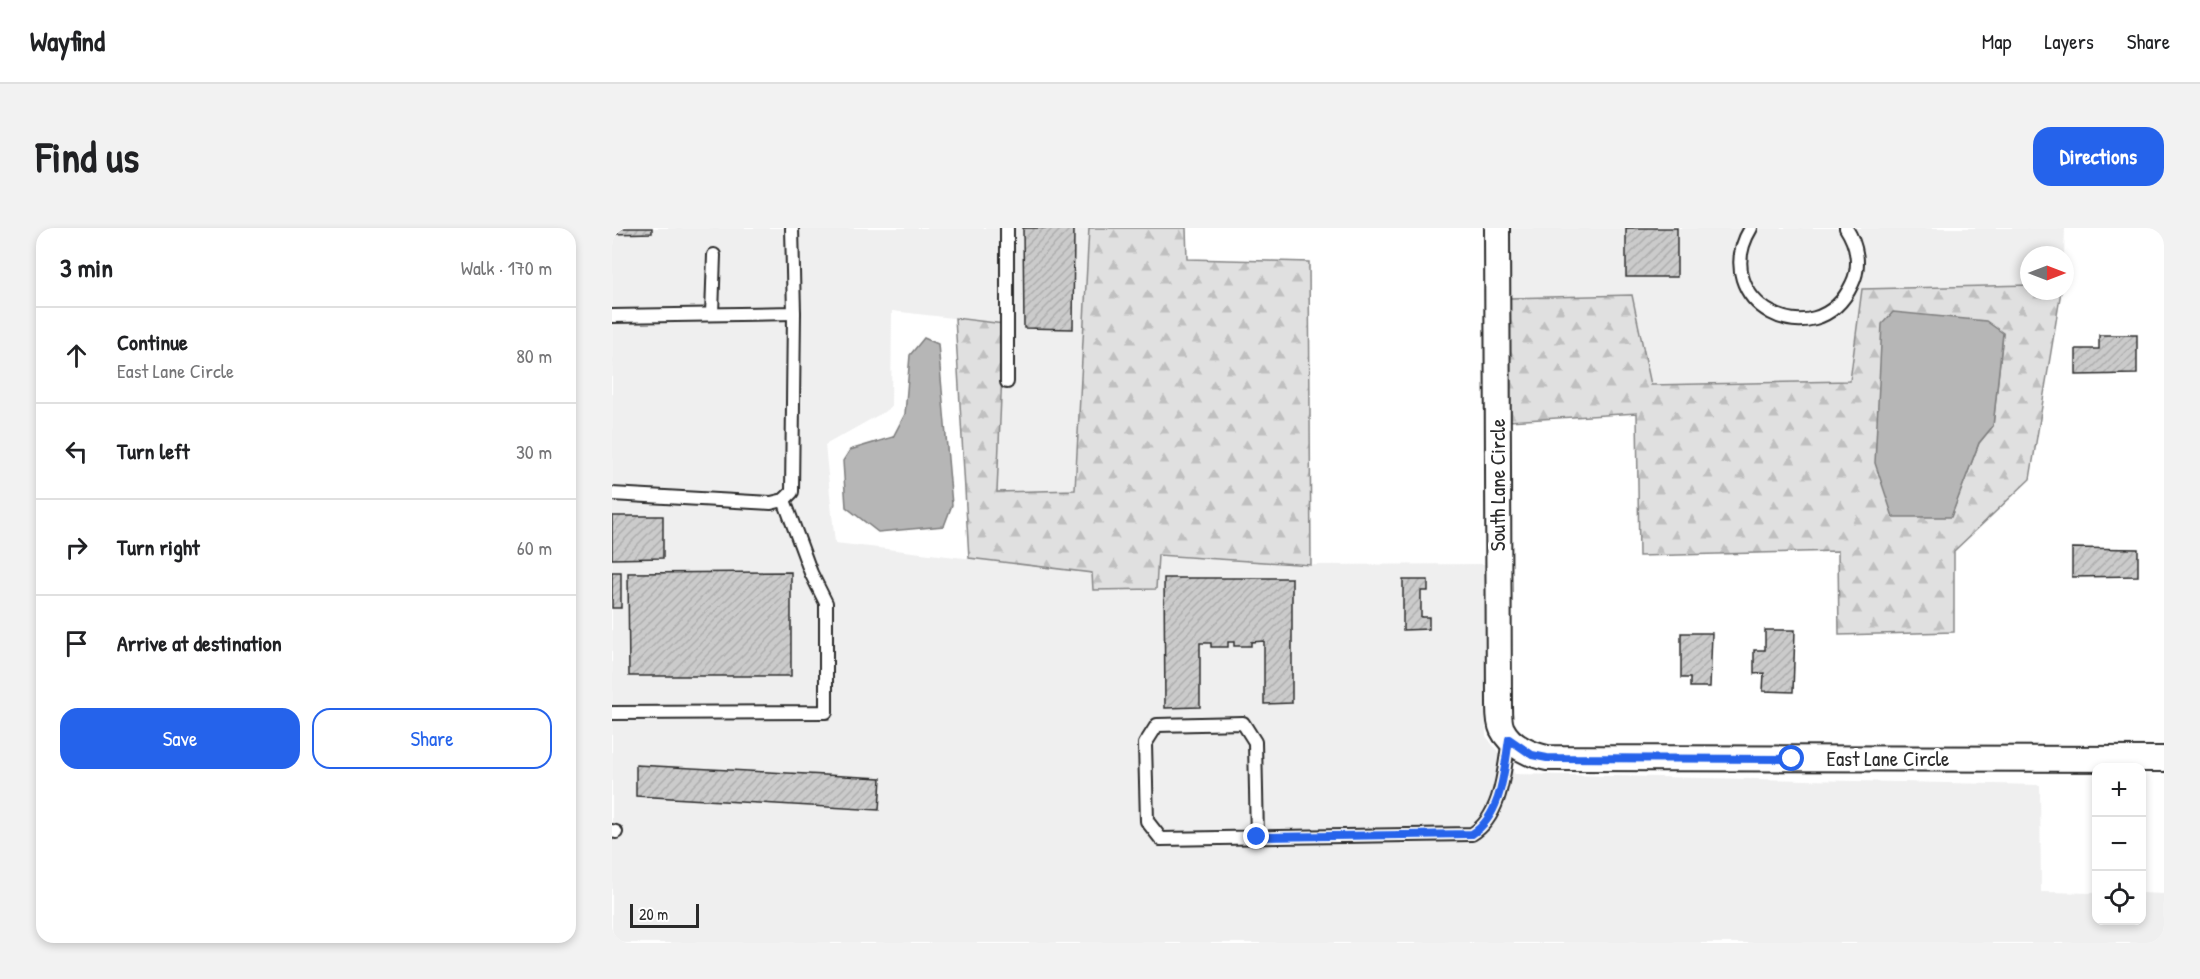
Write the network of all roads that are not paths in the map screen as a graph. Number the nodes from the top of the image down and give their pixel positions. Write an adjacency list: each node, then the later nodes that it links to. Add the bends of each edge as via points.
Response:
1 (792, 228): 7 (lane)
2 (1006, 228): 10 (lane)
3 (1497, 228): 14 (street, South Lane Circle, via 1498,705 1501,728)
4 (1751, 228): 5 (lane, via 1740,257 1749,294 1762,308 1796,321 1815,319 1833,310 1847,296 1855,278 1857,258 1853,238)
5 (1846, 228)
6 (714, 255): 8 (lane)
7 (794, 313): 8 (lane); 12 (lane, via 792,492)
8 (712, 314): 9 (lane)
9 (612, 316)
10 (1007, 382)
11 (612, 494): 12 (lane, via 771,503)
12 (784, 500): 13 (lane, via 826,603 826,712)
13 (612, 713)
14 (1509, 739): 15 (street, East Lane Circle, via 1532,755 1547,758); 16 (lane, via 1492,813 1472,834)
15 (2164, 759)
16 (1257, 837): 16 (lane, via 1161,839 1147,821 1145,744 1157,725 1243,723 1255,742)

